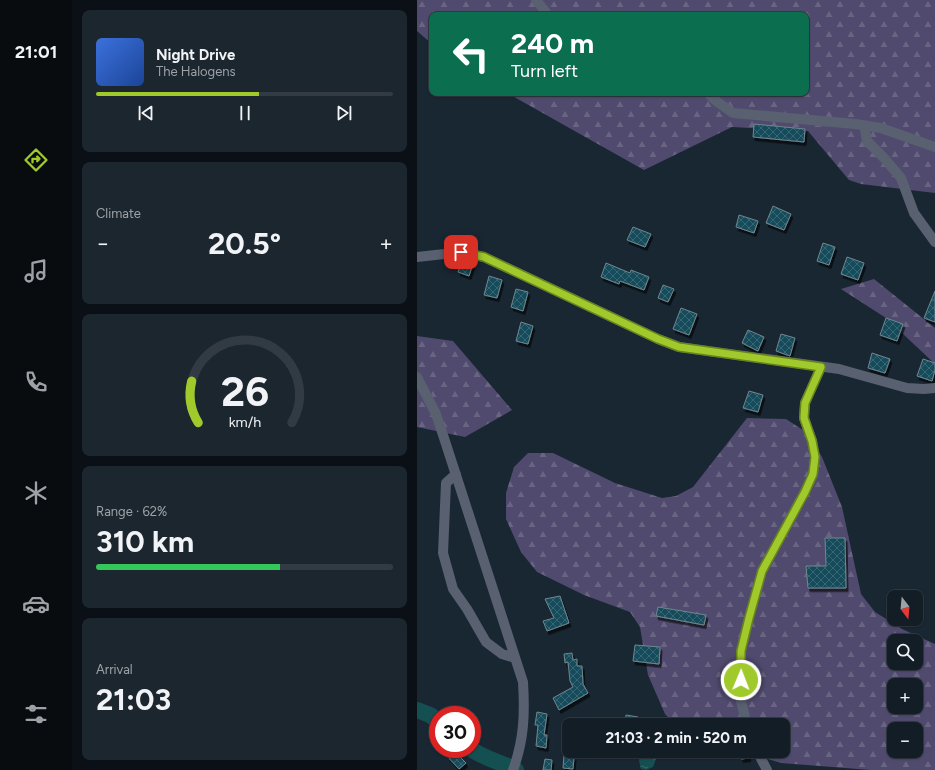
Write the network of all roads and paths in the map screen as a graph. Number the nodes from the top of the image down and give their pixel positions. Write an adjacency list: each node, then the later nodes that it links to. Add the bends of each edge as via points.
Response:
1 (536, 0): 2 (street)
2 (546, 12)
3 (711, 96): 4 (street, via 733,113)
4 (863, 125): 5 (street, via 881,128); 6 (street, via 867,141 901,178 914,213)
5 (935, 146)
6 (935, 242)
7 (417, 257): 8 (street, via 461,252 484,257 679,347)
8 (821, 367): 10 (street, via 907,388); 13 (street, via 805,403 804,418 815,457 813,474 762,571 741,651 741,701)
9 (417, 377): 11 (street, via 436,414)
10 (935, 388)
11 (455, 474): 12 (street); 12 (street, via 446,483 443,552 453,589 486,642 502,654)
12 (515, 658): 15 (street, via 523,682 525,706 524,729)
13 (745, 718)
14 (761, 758): 16 (street)
15 (513, 770)
16 (767, 770)

